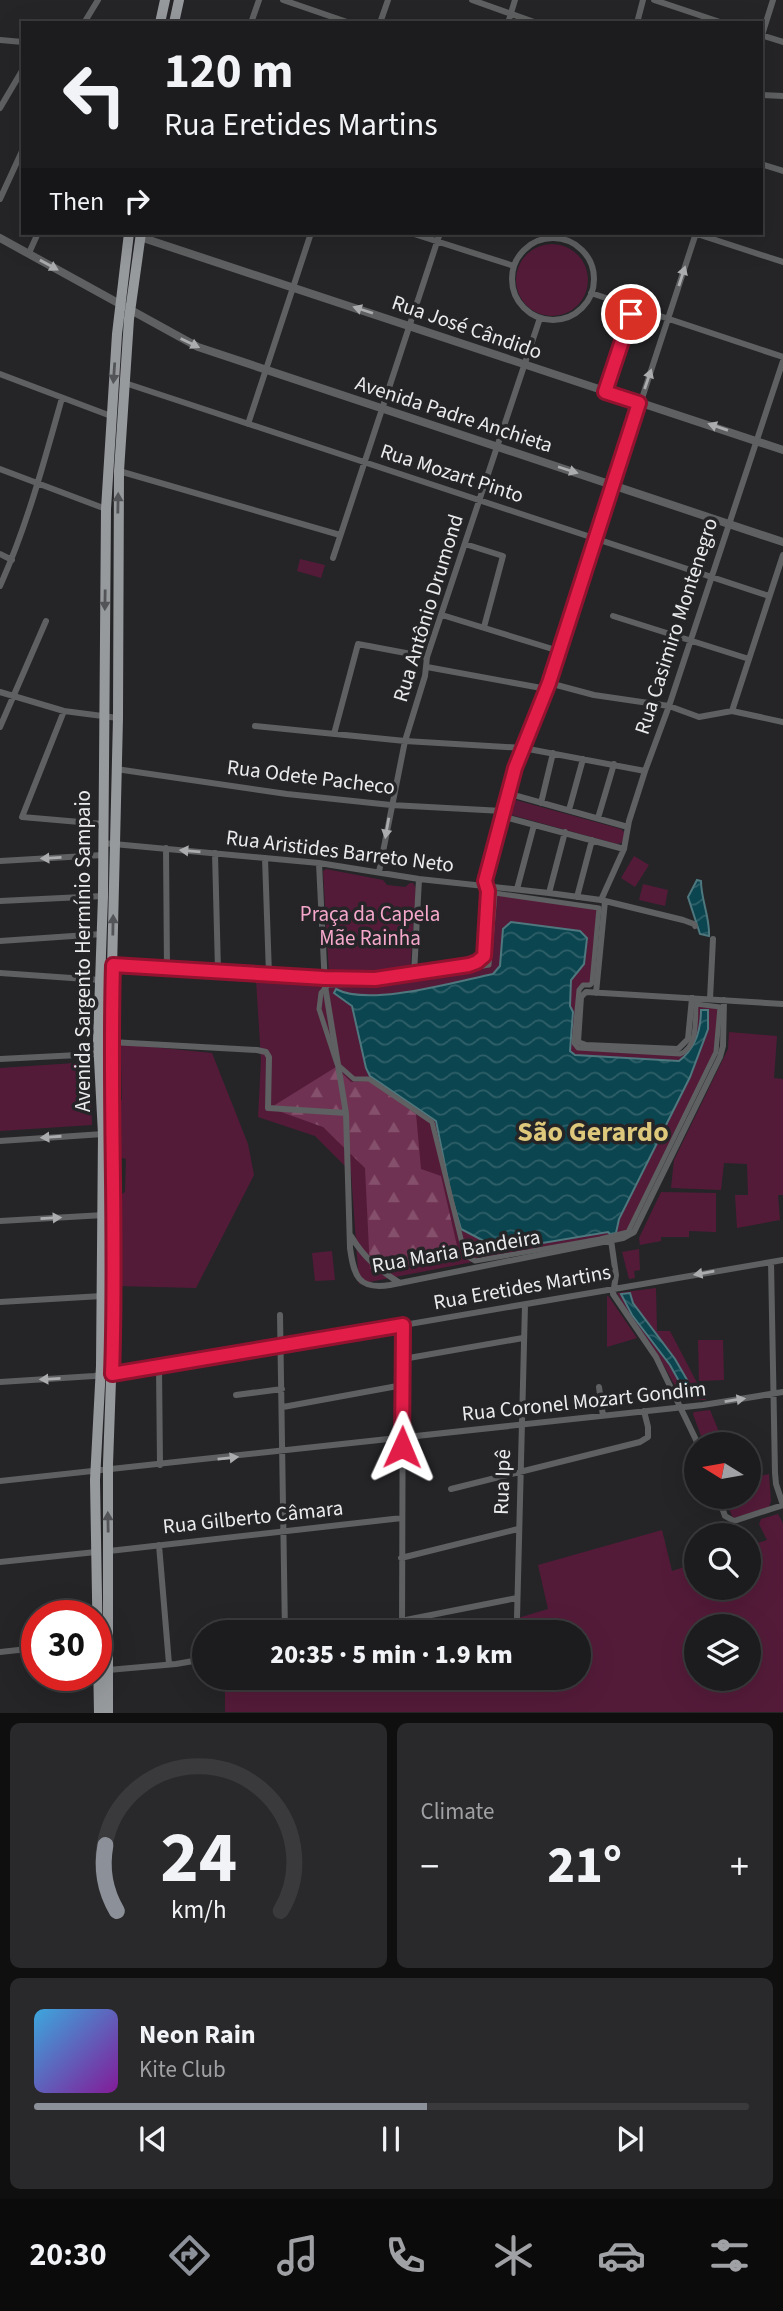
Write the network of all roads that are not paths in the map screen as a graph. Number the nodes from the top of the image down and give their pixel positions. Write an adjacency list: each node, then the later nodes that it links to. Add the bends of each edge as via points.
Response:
1 (98, 0): 13 (street)
2 (165, 0): 14 (main road)
3 (178, 0): 15 (main road)
4 (259, 0): 16 (street)
5 (283, 0): 17 (street)
6 (388, 0): 18 (street)
7 (472, 0): 12 (street)
8 (515, 0): 12 (street)
9 (643, 0): 21 (street)
10 (654, 0): 22 (street)
11 (773, 0): 23 (street)
12 (511, 14): 19 (street); 20 (street)
13 (85, 21)
14 (160, 21)
15 (174, 21)
16 (252, 21)
17 (344, 21)
18 (381, 21)
19 (509, 21)
20 (531, 21)
21 (638, 21)
22 (717, 21)
23 (763, 30)
24 (763, 37): 27 (street)
25 (0, 40): 26 (street)
26 (21, 42)
27 (783, 42)
28 (21, 72): 31 (street)
29 (763, 95): 30 (street)
30 (783, 96)
31 (0, 108)
32 (21, 153): 35 (street)
33 (763, 165): 34 (street)
34 (783, 171)
35 (0, 199)
36 (37, 235): 47 (street)
37 (129, 235): 52 (main road, Avenida Sargento Hermínio Sampaio)
38 (141, 235): 50 (street, Rua José Cândido); 52 (main road, Avenida Sargento Hermínio Sampaio)
39 (310, 235): 50 (street)
40 (418, 235): 46 (street)
41 (439, 235): 46 (street)
42 (694, 235): 55 (street, one-way to 42)
43 (701, 235): 48 (street)
44 (567, 236): 49 (street, via 529,246); 51 (street, via 591,265)
45 (0, 237): 47 (street, Avenida Padre Anchieta)
46 (437, 241): 49 (street); 56 (street)
47 (29, 253): 52 (street, Avenida Padre Anchieta, one-way to 52)
48 (783, 262)
49 (514, 266): 54 (street, via 512,284 518,301)
50 (292, 288): 56 (street, Rua José Cândido, one-way to 50); 59 (street)
51 (591, 293): 53 (street); 54 (street, via 575,313 551,320)
52 (125, 307): 59 (street, Avenida Padre Anchieta, one-way to 59, via 198,347); 61 (main road, Avenida Sargento Hermínio Sampaio); 66 (main road, Avenida Sargento Hermínio Sampaio, one-way to 66)
53 (633, 307): 55 (street); 62 (street)
54 (540, 318): 58 (street, Rua Antônio Drumond)
55 (668, 318): 57 (street); 64 (street, one-way to 55)
56 (409, 325): 58 (street, Rua José Cândido); 65 (street)
57 (783, 359): 68 (street, Rua Casimiro Montenegro)
58 (524, 365): 62 (street, Rua José Cândido); 69 (street, Rua Antônio Drumond)
59 (265, 370): 65 (street, Avenida Padre Anchieta); 67 (street)
60 (0, 374): 63 (street)
61 (125, 383): 67 (street, Rua Mozart Pinto); 73 (main road, Avenida Sargento Hermínio Sampaio)
62 (605, 392): 64 (street, Rua José Cândido)
63 (62, 398): 66 (street); 74 (street)
64 (639, 403): 68 (street, Rua José Cândido, one-way to 64); 75 (street)
65 (381, 407): 69 (street, Avenida Padre Anchieta); 71 (street)
66 (111, 415): 77 (main road, Avenida Sargento Hermínio Sampaio)
67 (248, 424): 71 (street, Rua Mozart Pinto)
68 (756, 441): 70 (street, Rua José Cândido); 78 (street, Rua Casimiro Montenegro)
69 (496, 447): 75 (street, Avenida Padre Anchieta, one-way to 75); 76 (street, Rua Antônio Drumond)
70 (783, 450)
71 (364, 462): 76 (street, Rua Mozart Pinto); 79 (street)
72 (0, 469): 74 (street)
73 (119, 471): 79 (street); 106 (main road, Avenida Sargento Hermínio Sampaio, one-way to 73)
74 (38, 484): 77 (street); 86 (street)
75 (613, 485): 78 (street, Avenida Padre Anchieta); 80 (street)
76 (479, 501): 80 (street, Rua Mozart Pinto); 82 (street, Rua Antônio Drumond)
77 (106, 509): 105 (main road, Avenida Sargento Hermínio Sampaio, one-way to 105)
78 (729, 524): 81 (street, Avenida Padre Anchieta); 87 (street, Rua Casimiro Montenegro)
79 (340, 535): 85 (street)
80 (596, 539): 87 (street, Rua Mozart Pinto); 95 (street)
81 (783, 542)
82 (465, 544): 90 (street, Rua Antônio Drumond); 93 (street, via 503,556)
83 (0, 555): 86 (street)
84 (783, 555): 89 (street)
85 (333, 558)
86 (12, 560): 88 (street)
87 (711, 577): 89 (street, Rua Mozart Pinto); 94 (street, Rua Casimiro Montenegro)
88 (0, 586)
89 (769, 596): 97 (street)
90 (442, 615): 93 (street); 96 (street, Rua Antônio Drumond)
91 (613, 616): 94 (street)
92 (46, 621): 101 (street)
93 (484, 627): 95 (street)
94 (691, 641): 97 (street); 102 (street, Rua Casimiro Montenegro)
95 (559, 651): 99 (street)
96 (427, 657): 98 (street, Rua Antônio Drumond); 110 (street, via 358,644)
97 (749, 659): 104 (street)
98 (427, 667): 99 (street); 111 (street, Rua Antônio Drumond)
99 (548, 686): 102 (street); 112 (street)
100 (0, 692): 101 (street)
101 (13, 696): 103 (street); 109 (street)
102 (669, 706): 104 (street, via 699,717); 117 (street, Rua Casimiro Montenegro)
103 (64, 711): 105 (street); 124 (street, via 22,818)
104 (732, 711): 107 (street)
105 (104, 716): 106 (street); 124 (main road, Avenida Sargento Hermínio Sampaio)
106 (118, 718): 116 (main road, Avenida Sargento Hermínio Sampaio)
107 (783, 722)
108 (255, 726): 110 (street)
109 (0, 727)
110 (334, 734): 111 (street)
111 (405, 741): 112 (street); 120 (street, Rua Antônio Drumond)
112 (523, 748): 113 (street); 118 (street)
113 (553, 753): 114 (street); 119 (street)
114 (583, 759): 115 (street); 121 (street)
115 (614, 764): 117 (street); 123 (street)
116 (116, 769): 120 (street, Rua Odete Pacheco); 130 (main road, Avenida Sargento Hermínio Sampaio)
117 (645, 771): 126 (street, Rua Casimiro Montenegro)
118 (507, 793): 119 (street); 122 (street)
119 (541, 803): 121 (street)
120 (391, 805): 122 (street, Rua Odete Pacheco); 138 (street, Rua Antônio Drumond, one-way to 138)
121 (569, 810): 123 (street)
122 (502, 813): 125 (street, Rua Odete Pacheco); 140 (street)
123 (598, 818): 126 (street)
124 (103, 824): 129 (main road, Avenida Sargento Hermínio Sampaio)
125 (534, 825): 127 (street, Rua Odete Pacheco); 141 (street)
126 (628, 827): 132 (street, Rua Casimiro Montenegro)
127 (565, 832): 128 (street, Rua Odete Pacheco); 142 (street)
128 (592, 840): 132 (street, Rua Odete Pacheco); 144 (street)
129 (103, 843): 130 (street, Rua Aristides Barreto Neto); 134 (main road, Avenida Sargento Hermínio Sampaio)
130 (115, 844): 131 (street, Rua Aristides Barreto Neto); 151 (main road, Avenida Sargento Hermínio Sampaio, one-way to 130)
131 (166, 848): 133 (street, Rua Aristides Barreto Neto, one-way to 131); 152 (street)
132 (624, 849): 146 (street, Rua Casimiro Montenegro)
133 (215, 853): 135 (street, Rua Aristides Barreto Neto); 153 (street)
134 (103, 855): 136 (street, one-way to 136); 143 (main road, Avenida Sargento Hermínio Sampaio)
135 (265, 858): 137 (street, Rua Aristides Barreto Neto); 156 (street)
136 (0, 861)
137 (319, 863): 138 (street, Rua Aristides Barreto Neto); 157 (street)
138 (379, 872): 139 (street, Rua Aristides Barreto Neto)
139 (419, 879): 140 (street, Rua Aristides Barreto Neto); 155 (street)
140 (486, 886): 141 (street, Rua Aristides Barreto Neto); 155 (street, via 484,956 469,965)
141 (517, 889): 142 (street, Rua Aristides Barreto Neto)
142 (549, 893): 144 (street, Rua Aristides Barreto Neto)
143 (103, 896): 145 (street); 148 (main road, Avenida Sargento Hermínio Sampaio)
144 (577, 897): 146 (street, Rua Aristides Barreto Neto)
145 (0, 901)
146 (603, 901): 147 (street, Rua Aristides Barreto Neto); 160 (street, Rua Casimiro Montenegro)
147 (695, 926)
148 (102, 934): 150 (street); 158 (main road, Avenida Sargento Hermínio Sampaio)
149 (713, 939): 162 (street)
150 (0, 940)
151 (113, 965): 152 (street); 165 (main road, Avenida Sargento Hermínio Sampaio)
152 (167, 969): 153 (street)
153 (218, 971): 156 (street)
154 (0, 973): 158 (street)
155 (414, 974): 157 (street)
156 (270, 975): 157 (street)
157 (324, 978): 159 (street)
158 (100, 980): 166 (main road, Avenida Sargento Hermínio Sampaio)
159 (325, 986): 168 (street); 168 (street, via 381,984 489,965 493,895 498,892 599,908 592,983 579,990 574,1043 578,1048 680,1054 692,1042 696,1004 720,1007 716,1052 630,1230 475,1261 465,1255 432,1122 369,1079 354,1079)
160 (596, 993): 161 (street); 161 (street, via 581,996 577,1039 581,1044 678,1049 688,1039)
161 (692, 998): 162 (street)
162 (710, 999): 163 (street)
163 (724, 1000): 164 (street); 175 (street, Rua Maria Bandeira, via 723,1046 715,1068 637,1228 629,1236)
164 (783, 1004)
165 (111, 1042): 169 (street, via 267,1052 268,1108); 172 (main road, Avenida Sargento Hermínio Sampaio)
166 (98, 1054): 167 (street); 170 (main road, Avenida Sargento Hermínio Sampaio)
167 (0, 1059)
168 (339, 1066): 169 (street)
169 (346, 1113): 174 (street)
170 (103, 1134): 171 (street, one-way to 171); 172 (main road, Avenida Sargento Hermínio Sampaio)
171 (0, 1140)
172 (107, 1214): 173 (street, one-way to 172); 180 (main road, Avenida Sargento Hermínio Sampaio); 189 (main road, Avenida Sargento Hermínio Sampaio, via 114,1295)
173 (0, 1221)
174 (348, 1232): 178 (street, via 377,1269); 178 (street, Rua Maria Bandeira, via 352,1262 361,1282 374,1286)
175 (611, 1240): 178 (street, Rua Maria Bandeira); 179 (street)
176 (783, 1260): 177 (street, Rua Eretides Martins)
177 (771, 1262): 179 (street, Rua Eretides Martins, one-way to 179); 195 (street)
178 (400, 1283)
179 (616, 1288): 182 (street, Rua Eretides Martins); 197 (street, via 615,1299 656,1357)
180 (102, 1296): 181 (street); 189 (main road, Avenida Sargento Hermínio Sampaio)
181 (0, 1302)
182 (524, 1305): 184 (street, Rua Eretides Martins); 185 (street, Rua Ipê)
183 (280, 1315): 186 (street)
184 (403, 1325): 186 (street, Rua Eretides Martins); 187 (street)
185 (523, 1338): 187 (street); 201 (street, Rua Ipê)
186 (282, 1346): 188 (street, Rua Eretides Martins); 193 (street)
187 (403, 1359): 191 (street)
188 (159, 1367): 189 (street, Rua Eretides Martins); 205 (street)
189 (106, 1375): 190 (street, Rua Eretides Martins, one-way to 190); 206 (main road, Avenida Sargento Hermínio Sampaio); 208 (main road, Avenida Sargento Hermínio Sampaio)
190 (0, 1382)
191 (403, 1385): 198 (street); 203 (street)
192 (599, 1387): 200 (street)
193 (282, 1388): 196 (street); 198 (street)
194 (783, 1392): 195 (street, Rua Coronel Mozart Gondim)
195 (773, 1394): 197 (street, Rua Coronel Mozart Gondim, one-way to 195); 211 (street, via 776,1484)
196 (236, 1395)
197 (682, 1406): 199 (street, Rua Coronel Mozart Gondim); 202 (street)
198 (283, 1407): 204 (street)
199 (643, 1411): 200 (street, Rua Coronel Mozart Gondim); 207 (street, via 649,1433 640,1442)
200 (603, 1416): 201 (street, Rua Coronel Mozart Gondim)
201 (521, 1426): 203 (street, Rua Coronel Mozart Gondim); 207 (street, Rua Ipê)
202 (693, 1432)
203 (402, 1438): 204 (street, Rua Coronel Mozart Gondim); 213 (street)
204 (283, 1452): 205 (street, Rua Coronel Mozart Gondim, one-way to 204); 215 (street)
205 (160, 1465): 206 (street, Rua Coronel Mozart Gondim)
206 (108, 1471): 208 (street, Rua Coronel Mozart Gondim); 217 (main road, Avenida Sargento Hermínio Sampaio, one-way to 206)
207 (520, 1471): 210 (street); 214 (street, Rua Ipê)
208 (96, 1472): 209 (street, Rua Coronel Mozart Gondim); 218 (main road, Avenida Sargento Hermínio Sampaio)
209 (0, 1481)
210 (451, 1489)
211 (783, 1505): 212 (street, via 740,1520 731,1520)
212 (723, 1509)
213 (402, 1518): 215 (street, Rua Gilberto Câmara); 219 (street)
214 (518, 1529): 219 (street); 221 (street, Rua Ipê)
215 (284, 1532): 216 (street, Rua Gilberto Câmara); 225 (street)
216 (159, 1545): 217 (street, Rua Gilberto Câmara); 230 (street)
217 (109, 1551): 223 (main road, Avenida Sargento Hermínio Sampaio)
218 (96, 1552): 220 (street); 222 (main road, Avenida Sargento Hermínio Sampaio)
219 (401, 1558): 226 (street)
220 (0, 1562)
221 (517, 1598): 224 (street, Rua Ipê); 226 (street)
222 (97, 1600)
223 (109, 1600)
224 (517, 1618)
225 (285, 1620)
226 (401, 1620)
227 (21, 1650): 228 (street)
228 (0, 1652)
229 (192, 1661): 230 (street)
230 (169, 1664): 231 (street)
231 (112, 1670)
232 (99, 1691): 234 (main road, Avenida Sargento Hermínio Sampaio)
233 (108, 1691): 235 (main road, Avenida Sargento Hermínio Sampaio)
234 (99, 1713)
235 (108, 1713)

